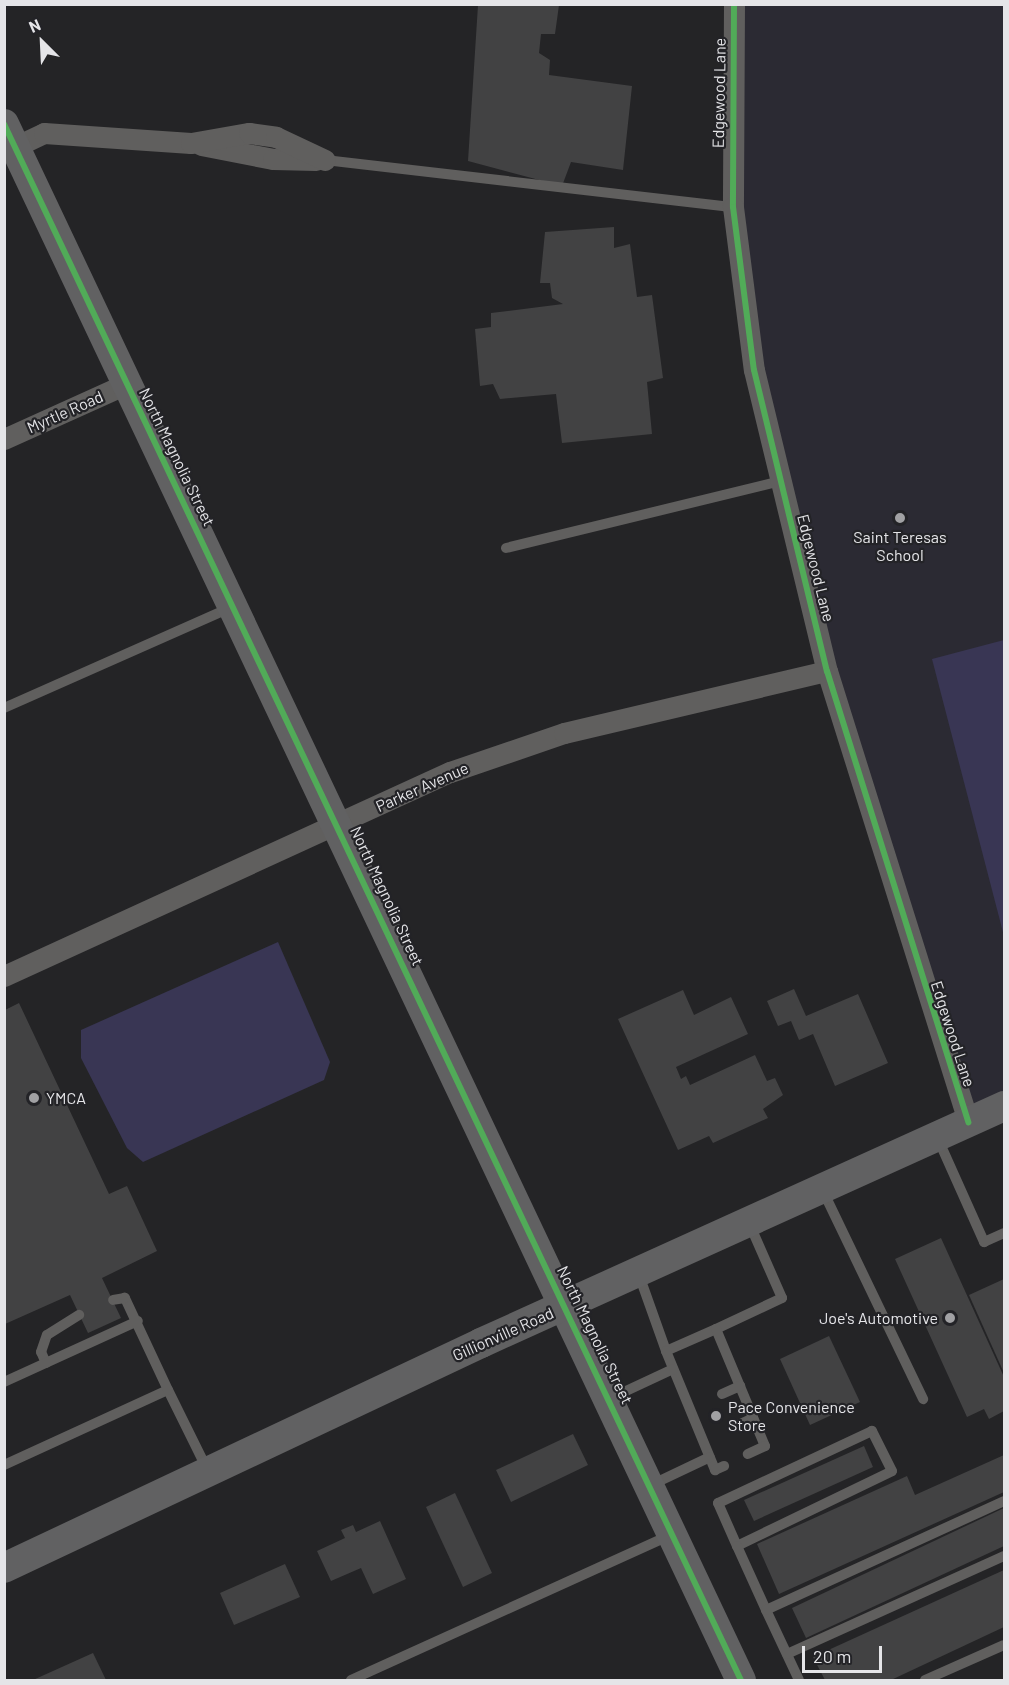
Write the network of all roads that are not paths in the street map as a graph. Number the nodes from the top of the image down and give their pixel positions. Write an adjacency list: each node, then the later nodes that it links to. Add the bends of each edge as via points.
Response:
1 (735, 4): 4 (street, Edgewood Lane)
2 (8, 140): 3 (street, via 44,134 191,142 249,133 276,137); 5 (street, North Magnolia Street)
3 (325, 160): 4 (lane)
4 (733, 207): 7 (street, Edgewood Lane, via 754,370)
5 (126, 384): 6 (street, Myrtle Road); 9 (street, North Magnolia Street)
6 (4, 439)
7 (781, 481): 8 (lane); 10 (street, Edgewood Lane)
8 (506, 548)
9 (234, 606): 11 (lane); 12 (street, North Magnolia Street)
10 (828, 670): 12 (street, Parker Avenue, via 524,745 450,772); 15 (street, Edgewood Lane)
11 (4, 708)
12 (338, 825): 13 (street, Parker Avenue); 22 (street, North Magnolia Street)
13 (4, 976)
14 (1005, 1106): 15 (street, Gillionville Road)
15 (968, 1122): 16 (street, Gillionville Road)
16 (937, 1136): 17 (street, Gillionville Road); 19 (lane, via 984,1242)
17 (822, 1188): 18 (street, Gillionville Road); 34 (lane)
18 (748, 1222): 20 (street, Gillionville Road); 25 (lane, via 782,1298)
19 (1003, 1237)
20 (638, 1272): 22 (street, Gillionville Road); 26 (lane)
21 (113, 1300): 24 (lane, via 125,1298)
22 (566, 1307): 33 (street, North Magnolia Street); 41 (street, Gillionville Road)
23 (79, 1315): 27 (lane, via 47,1335 41,1352)
24 (138, 1321): 27 (lane); 31 (lane)
25 (716, 1329): 26 (lane); 30 (lane)
26 (666, 1351): 28 (lane)
27 (46, 1363): 29 (lane)
28 (673, 1369): 33 (lane); 38 (lane, via 707,1439)
29 (4, 1382)
30 (740, 1386): 32 (lane); 35 (lane)
31 (168, 1390): 39 (lane); 41 (lane)
32 (722, 1394)
33 (610, 1398): 42 (street, North Magnolia Street)
34 (923, 1399)
35 (753, 1418): 36 (lane); 37 (lane, via 765,1446)
36 (736, 1426)
37 (748, 1454)
38 (710, 1457): 40 (lane, via 715,1470); 42 (lane)
39 (4, 1465)
40 (724, 1466)
41 (208, 1471): 47 (street, Gillionville Road)
42 (651, 1485): 44 (street, North Magnolia Street)
43 (1005, 1501): 48 (lane)
44 (673, 1534): 51 (lane); 52 (street, North Magnolia Street)
45 (737, 1546): 45 (lane, via 891,1471 872,1431 718,1503); 48 (lane)
46 (1005, 1556): 50 (lane)
47 (4, 1568)
48 (766, 1610): 50 (lane)
49 (1005, 1645): 54 (lane)
50 (787, 1654): 53 (lane)
51 (351, 1680)
52 (741, 1680)
53 (798, 1680)
54 (925, 1680)

